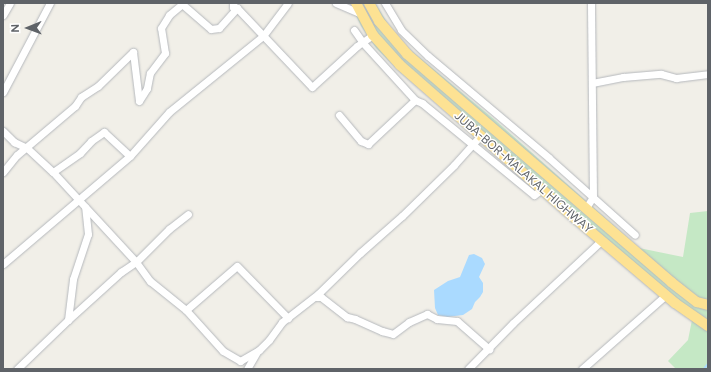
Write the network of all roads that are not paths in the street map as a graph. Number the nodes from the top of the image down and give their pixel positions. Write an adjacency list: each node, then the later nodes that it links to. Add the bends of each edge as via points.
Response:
1 (10, 3): 12 (street)
2 (50, 3): 18 (street)
3 (183, 3): 10 (street, via 211,29 219,28); 24 (street, via 169,15 161,28 165,53 150,73 147,88 139,101 133,52)
4 (288, 3): 15 (street)
5 (336, 3): 11 (street)
6 (356, 3): 11 (highway, JUBA-BOR-MALAKAL HIGHWAY)
7 (370, 3): 32 (highway, JUBA-BOR-MALAKAL HIGHWAY, via 379,21 408,54)
8 (385, 3): 29 (street, via 400,30)
9 (591, 3): 17 (street)
10 (235, 6): 15 (street)
11 (360, 13): 14 (highway, JUBA-BOR-MALAKAL HIGHWAY)
12 (3, 15)
13 (354, 30): 19 (street)
14 (373, 35): 15 (street, via 357,46 312,87); 22 (highway, JUBA-BOR-MALAKAL HIGHWAY, via 400,65)
15 (263, 36): 25 (street, via 169,112)
16 (708, 74): 17 (street, via 676,78 661,74 635,76)
17 (592, 83): 29 (street)
18 (3, 92)
19 (415, 100): 20 (street, via 368,144 361,141); 23 (street)
20 (339, 114)
21 (3, 131): 24 (street, via 14,142)
22 (480, 136): 23 (street); 28 (highway, JUBA-BOR-MALAKAL HIGHWAY)
23 (472, 145): 28 (street, via 534,195); 44 (street, via 340,274)
24 (27, 148): 26 (street, via 17,155); 27 (street)
25 (130, 156): 27 (street, via 104,132); 30 (street)
26 (3, 172)
27 (53, 172): 30 (street)
28 (541, 190): 35 (highway, JUBA-BOR-MALAKAL HIGHWAY)
29 (593, 197): 32 (street); 34 (street)
30 (77, 200): 31 (street); 37 (street)
31 (85, 207): 36 (street); 45 (street, via 88,234 73,279)
32 (586, 208): 41 (highway, JUBA-BOR-MALAKAL HIGHWAY)
33 (188, 214): 36 (street)
34 (635, 235)
35 (602, 241): 38 (highway, JUBA-BOR-MALAKAL HIGHWAY); 47 (street)
36 (136, 262): 43 (street, via 150,281); 45 (street, via 120,272)
37 (3, 264)
38 (666, 295): 46 (highway, JUBA-BOR-MALAKAL HIGHWAY); 52 (street)
39 (316, 297): 47 (street, via 321,296 347,318 393,334 409,322 427,314 437,319 458,320)
40 (708, 298): 41 (street)
41 (697, 302): 42 (highway, JUBA-BOR-MALAKAL HIGHWAY)
42 (708, 305)
43 (186, 310): 44 (street, via 237,266); 48 (street, via 223,351 240,361)
44 (288, 318): 48 (street)
45 (68, 320): 49 (street)
46 (708, 326)
47 (489, 349): 51 (street)
48 (258, 350): 50 (street)
49 (17, 369)
50 (247, 369)
51 (468, 369)
52 (582, 369)

